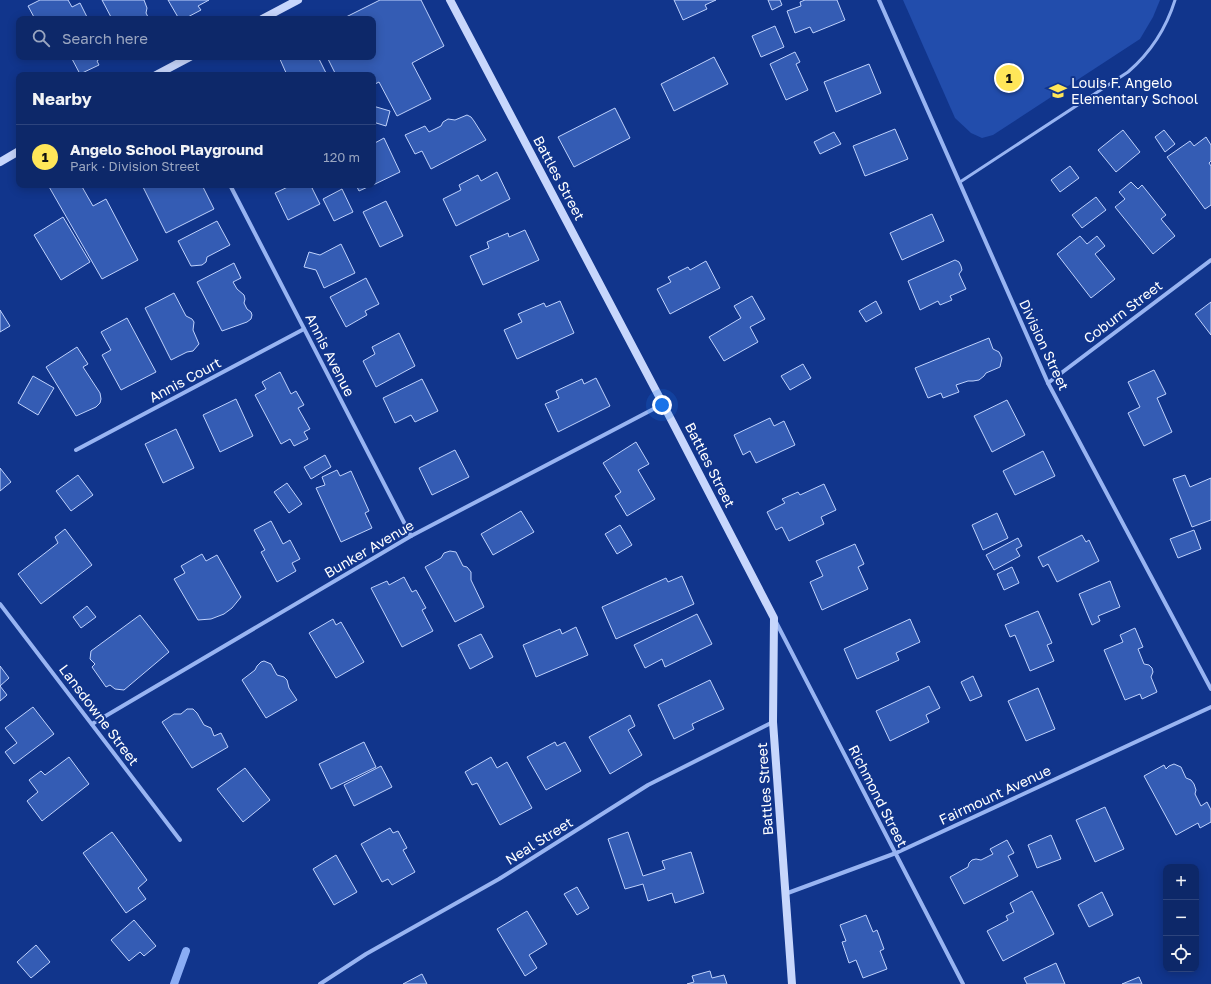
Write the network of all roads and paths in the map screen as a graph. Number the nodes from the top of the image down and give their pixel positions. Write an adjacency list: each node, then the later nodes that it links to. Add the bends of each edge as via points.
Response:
1 (298, 0): 5 (street)
2 (450, 0): 16 (street, Battles Street)
3 (879, 0): 11 (street, Division Street)
4 (1175, 0): 11 (lane, via 1159,36 1148,53 1133,68)
5 (285, 3): 6 (street)
6 (266, 16)
7 (185, 60): 8 (street)
8 (164, 72)
9 (16, 153): 10 (street)
10 (0, 162)
11 (960, 182): 15 (street, Division Street)
12 (232, 188): 14 (street, Annis Avenue)
13 (1211, 260): 15 (street, Coburn Street)
14 (304, 329): 17 (street, Annis Court); 18 (street, Annis Avenue)
15 (1048, 382): 21 (street, Division Street)
16 (663, 404): 18 (street, Bunker Avenue); 20 (street, Battles Street)
17 (76, 450)
18 (411, 536): 24 (street, Bunker Avenue)
19 (0, 604): 24 (street, Lansdowne Street)
20 (774, 618): 23 (street, Battles Street); 26 (street, Richmond Street)
21 (1211, 689)
22 (1211, 707): 26 (street, Fairmount Avenue)
23 (773, 722): 27 (street, Battles Street); 28 (street, Neal Street, via 648,785 499,879 366,954)
24 (92, 724): 25 (street, Lansdowne Street)
25 (180, 840)
26 (896, 853): 27 (street, Fairmount Avenue); 30 (street, Richmond Street)
27 (785, 894): 29 (street, Battles Street)
28 (320, 984)
29 (792, 984)
30 (963, 984)

